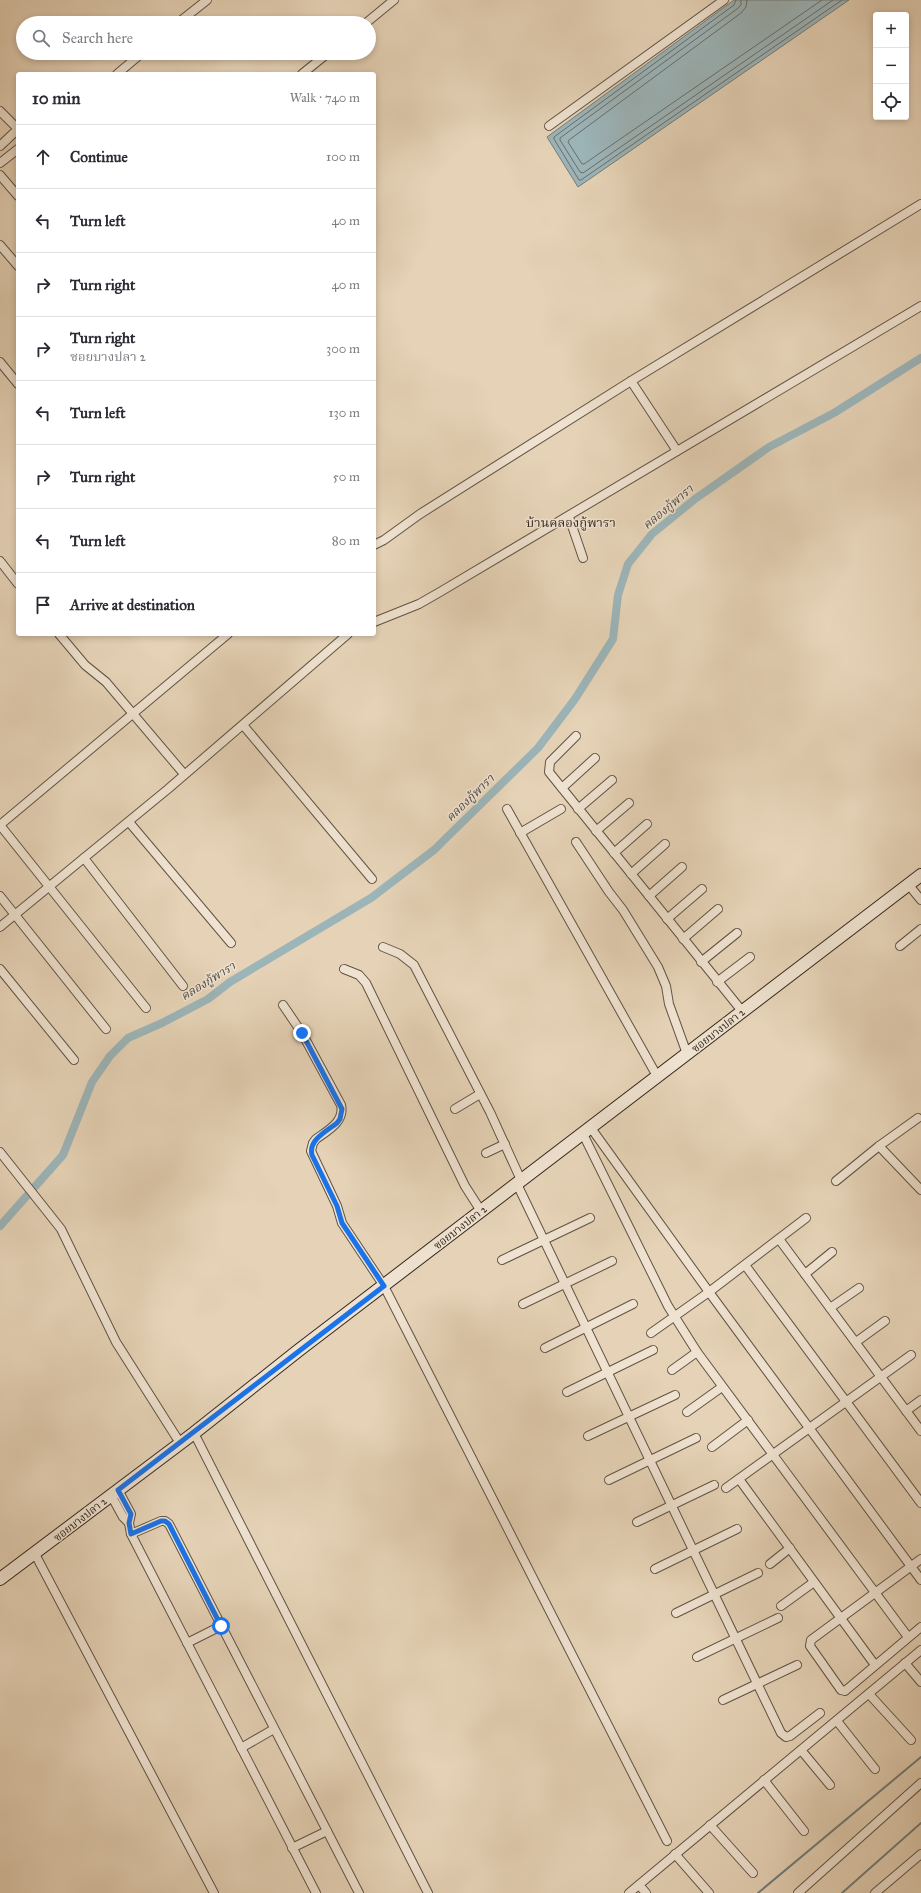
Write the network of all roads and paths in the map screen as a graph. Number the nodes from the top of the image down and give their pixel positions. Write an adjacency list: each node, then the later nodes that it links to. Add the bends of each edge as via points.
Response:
1 (207, 0): 4 (street)
2 (394, 0): 5 (street)
3 (724, 0): 11 (street)
4 (187, 16)
5 (375, 16)
6 (134, 60): 8 (street)
7 (319, 60): 9 (street)
8 (119, 72)
9 (304, 72)
10 (0, 111): 12 (street)
11 (549, 126)
12 (16, 128)
13 (16, 132): 14 (street)
14 (0, 146)
15 (16, 151): 16 (street)
16 (0, 163)
17 (0, 175): 18 (street)
18 (16, 194)
19 (921, 204): 24 (street)
20 (0, 245): 21 (street)
21 (16, 264)
22 (921, 306): 26 (street)
23 (0, 362): 25 (street)
24 (631, 381): 26 (street); 28 (street)
25 (16, 382)
26 (677, 452): 27 (street)
27 (569, 517): 29 (street); 32 (street, via 419,604)
28 (376, 544)
29 (583, 558)
30 (0, 561): 31 (street)
31 (16, 581)
32 (376, 621)
33 (62, 636): 36 (street, via 85,665 106,682)
34 (226, 636): 36 (street)
35 (346, 636): 37 (street)
36 (134, 714): 40 (street); 49 (street)
37 (243, 725): 40 (street); 59 (street)
38 (576, 736): 42 (street, via 554,758 548,768)
39 (594, 758): 42 (street)
40 (184, 774): 47 (street)
41 (612, 780): 45 (street)
42 (562, 788): 45 (street)
43 (629, 803): 50 (street)
44 (562, 809): 51 (street)
45 (578, 809): 50 (street)
46 (507, 810): 51 (street)
47 (128, 822): 55 (street); 73 (street)
48 (647, 824): 54 (street)
49 (0, 825): 61 (street)
50 (596, 831): 54 (street)
51 (520, 833): 88 (street)
52 (576, 842): 86 (street, via 623,910 658,967)
53 (665, 844): 57 (street)
54 (614, 853): 57 (street)
55 (84, 858): 61 (street); 81 (street)
56 (682, 867): 64 (street)
57 (631, 874): 64 (street)
58 (921, 875): 60 (street, ซอยบางปลา 2)
59 (372, 879)
60 (908, 884): 65 (street); 84 (street, ซอยบางปลา 2)
61 (49, 886): 67 (street); 83 (street)
62 (702, 889): 68 (street)
63 (0, 896): 67 (street)
64 (649, 896): 68 (street)
65 (921, 900)
66 (718, 909): 72 (street)
67 (15, 915): 69 (street); 85 (street)
68 (667, 919): 72 (street)
69 (0, 927)
70 (921, 929): 74 (street)
71 (737, 933): 77 (street)
72 (683, 939): 77 (street)
73 (231, 942)
74 (900, 946)
75 (382, 947): 89 (street, via 400,954 414,965)
76 (750, 957): 80 (street)
77 (702, 962): 80 (street)
78 (0, 969): 87 (street)
79 (344, 969): 102 (street, via 359,975 366,983 464,1183)
80 (717, 982): 84 (street)
81 (183, 986)
82 (283, 1005): 113 (street, via 302,1033 342,1109 337,1123 313,1143 312,1155 337,1206 342,1223)
83 (146, 1008)
84 (742, 1011): 86 (street, ซอยบางปลา 2)
85 (106, 1029)
86 (687, 1054): 88 (street, ซอยบางปลา 2)
87 (74, 1060)
88 (657, 1076): 92 (street, ซอยบางปลา 2)
89 (480, 1094): 90 (street); 93 (street)
90 (455, 1109)
91 (918, 1118): 94 (street)
92 (587, 1131): 95 (street); 98 (street); 100 (street, ซอยบางปลา 2)
93 (505, 1144): 97 (street); 100 (street)
94 (879, 1146): 99 (street); 101 (street)
95 (606, 1149): 98 (street); 115 (street)
96 (0, 1152): 145 (street, via 61,1229 116,1342)
97 (486, 1153)
98 (595, 1157): 119 (street)
99 (836, 1181)
100 (519, 1182): 102 (street, ซอยบางปลา 2); 106 (street)
101 (921, 1190)
102 (481, 1211): 113 (street, ซอยบางปลา 2)
103 (590, 1218): 106 (street)
104 (806, 1218): 105 (street)
105 (780, 1239): 110 (street); 111 (street)
106 (544, 1240): 108 (street); 112 (street)
107 (832, 1252): 111 (street)
108 (502, 1260)
109 (612, 1261): 112 (street)
110 (745, 1265): 115 (street); 135 (street)
111 (805, 1274): 118 (street)
112 (566, 1284): 116 (street); 121 (street)
113 (384, 1286): 142 (street, ซอยบางปลา 2); 203 (street)
114 (859, 1288): 118 (street)
115 (709, 1292): 119 (street); 140 (street)
116 (523, 1304)
117 (634, 1304): 121 (street)
118 (830, 1308): 123 (street)
119 (674, 1316): 122 (street); 126 (street)
120 (885, 1321): 123 (street)
121 (587, 1328): 124 (street); 129 (street)
122 (651, 1334)
123 (856, 1342): 130 (street)
124 (545, 1348)
125 (653, 1350): 129 (street)
126 (697, 1352): 128 (street); 131 (street)
127 (911, 1355): 130 (street)
128 (672, 1370)
129 (608, 1372): 132 (street); 138 (street)
130 (881, 1377): 135 (street); 136 (street)
131 (722, 1387): 137 (street); 139 (street)
132 (567, 1392)
133 (675, 1395): 138 (street)
134 (921, 1400): 136 (street)
135 (847, 1402): 140 (street); 154 (street)
136 (906, 1411): 141 (street)
137 (687, 1412)
138 (630, 1417): 143 (street); 148 (street)
139 (748, 1420): 146 (street); 147 (street)
140 (811, 1428): 147 (street); 164 (street)
141 (921, 1431)
142 (194, 1433): 145 (street, ซอยบางปลา 2); 212 (street)
143 (588, 1436)
144 (696, 1438): 148 (street)
145 (180, 1443): 153 (street, ซอยบางปลา 2)
146 (712, 1447)
147 (773, 1454): 149 (street); 170 (street)
148 (651, 1461): 150 (street); 155 (street)
149 (739, 1479): 152 (street); 159 (street)
150 (609, 1480)
151 (714, 1485): 155 (street)
152 (726, 1488)
153 (114, 1492): 158 (street, via 131,1514); 161 (street, ซอยบางปลา 2)
154 (921, 1504)
155 (672, 1505): 156 (street); 160 (street)
156 (637, 1522)
157 (737, 1530): 160 (street)
158 (131, 1534): 176 (street, via 161,1521 169,1524); 180 (street)
159 (790, 1548): 163 (street); 169 (street)
160 (693, 1550): 165 (street); 171 (street)
161 (35, 1554): 167 (street, ซอยบางปลา 2); 209 (street)
162 (921, 1559): 164 (street)
163 (770, 1564)
164 (911, 1567): 168 (street); 170 (street)
165 (655, 1569)
166 (758, 1573): 171 (street)
167 (0, 1579)
168 (921, 1580)
169 (814, 1582): 172 (street); 174 (street)
170 (874, 1592): 174 (street); 178 (street)
171 (715, 1594): 173 (street); 179 (street)
172 (781, 1606)
173 (676, 1613)
174 (840, 1617): 185 (street); 185 (street, via 810,1643 841,1690 845,1691)
175 (778, 1618): 179 (street)
176 (221, 1626): 180 (street); 192 (street)
177 (921, 1627): 178 (street)
178 (908, 1637): 185 (street)
179 (737, 1638): 182 (street); 187 (street)
180 (187, 1643): 194 (street)
181 (921, 1650): 183 (street)
182 (697, 1657)
183 (905, 1663): 186 (street); 188 (street)
184 (797, 1665): 187 (street)
185 (875, 1665)
186 (921, 1682)
187 (758, 1684): 189 (street); 190 (street, via 781,1733 786,1737)
188 (869, 1694): 191 (street); 193 (street)
189 (724, 1700)
190 (820, 1713)
191 (837, 1721): 195 (street); 196 (street)
192 (274, 1730): 194 (street); 201 (street)
193 (911, 1740)
194 (241, 1748): 204 (street)
195 (801, 1750): 197 (street); 199 (street)
196 (876, 1769)
197 (764, 1780): 200 (street); 202 (street)
198 (921, 1783): 216 (street)
199 (830, 1785)
200 (710, 1825): 205 (street); 207 (street)
201 (326, 1831): 204 (street); 211 (street)
202 (804, 1831)
203 (667, 1841)
204 (292, 1848): 210 (street)
205 (675, 1854): 208 (street); 215 (street)
206 (921, 1854): 217 (street)
207 (753, 1873)
208 (639, 1885): 213 (street); 214 (street)
209 (214, 1893)
210 (316, 1893)
211 (359, 1893)
212 (428, 1893)
213 (629, 1893)
214 (646, 1893)
215 (709, 1893)
216 (798, 1893)
217 (875, 1893)

